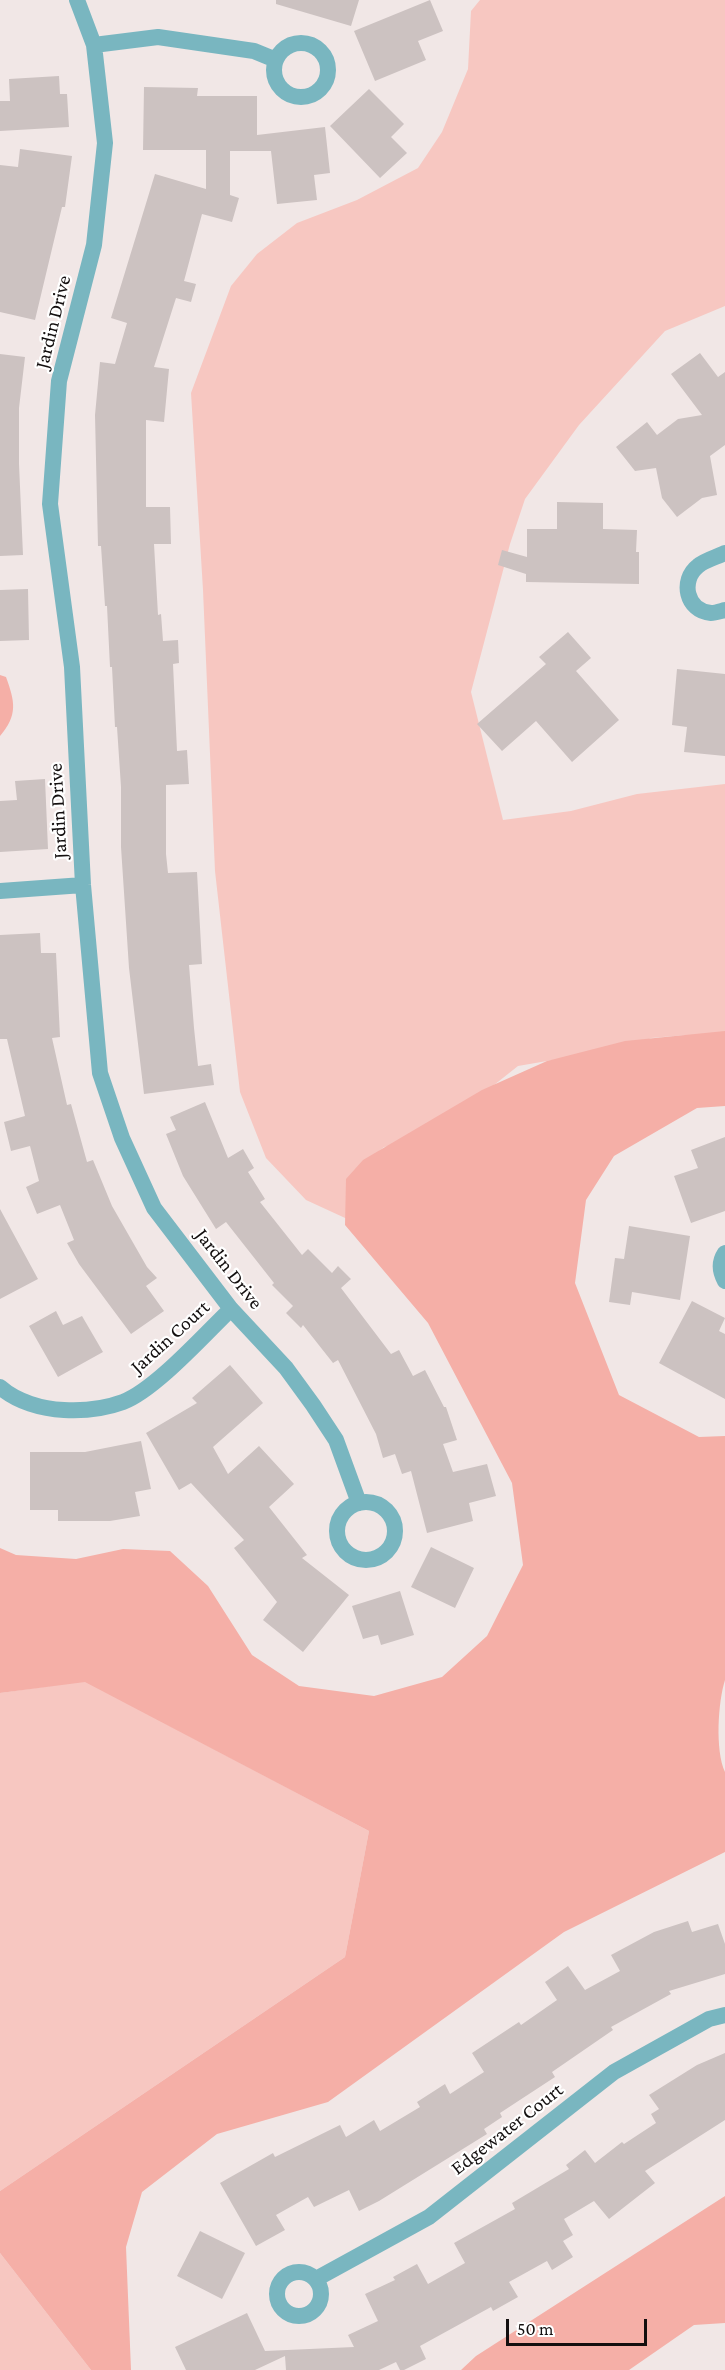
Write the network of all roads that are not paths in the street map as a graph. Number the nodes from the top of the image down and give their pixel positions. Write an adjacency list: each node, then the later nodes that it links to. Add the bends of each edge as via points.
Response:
1 (77, 0): 2 (street, Jardin Drive)
2 (94, 45): 3 (street, via 158,37 254,51); 6 (street, Jardin Drive, via 105,144 94,245 59,381 50,504 72,667)
3 (276, 60)
4 (725, 553): 5 (street, via 698,566 688,579 688,596 697,608 710,613)
5 (725, 610)
6 (83, 885): 7 (street); 10 (street, Jardin Drive, via 100,1073 118,1127 154,1208)
7 (0, 891)
8 (725, 1253): 9 (street, via 720,1265)
9 (725, 1281)
10 (231, 1309): 11 (street, Jardin Court, via 156,1381 124,1402 84,1411 49,1410 9,1395); 12 (street, Jardin Drive, via 286,1368 336,1440)
11 (0, 1387)
12 (359, 1503)
13 (725, 2015): 14 (street, Edgewater Court, via 709,2019 614,2072 429,2217)
14 (316, 2279)

